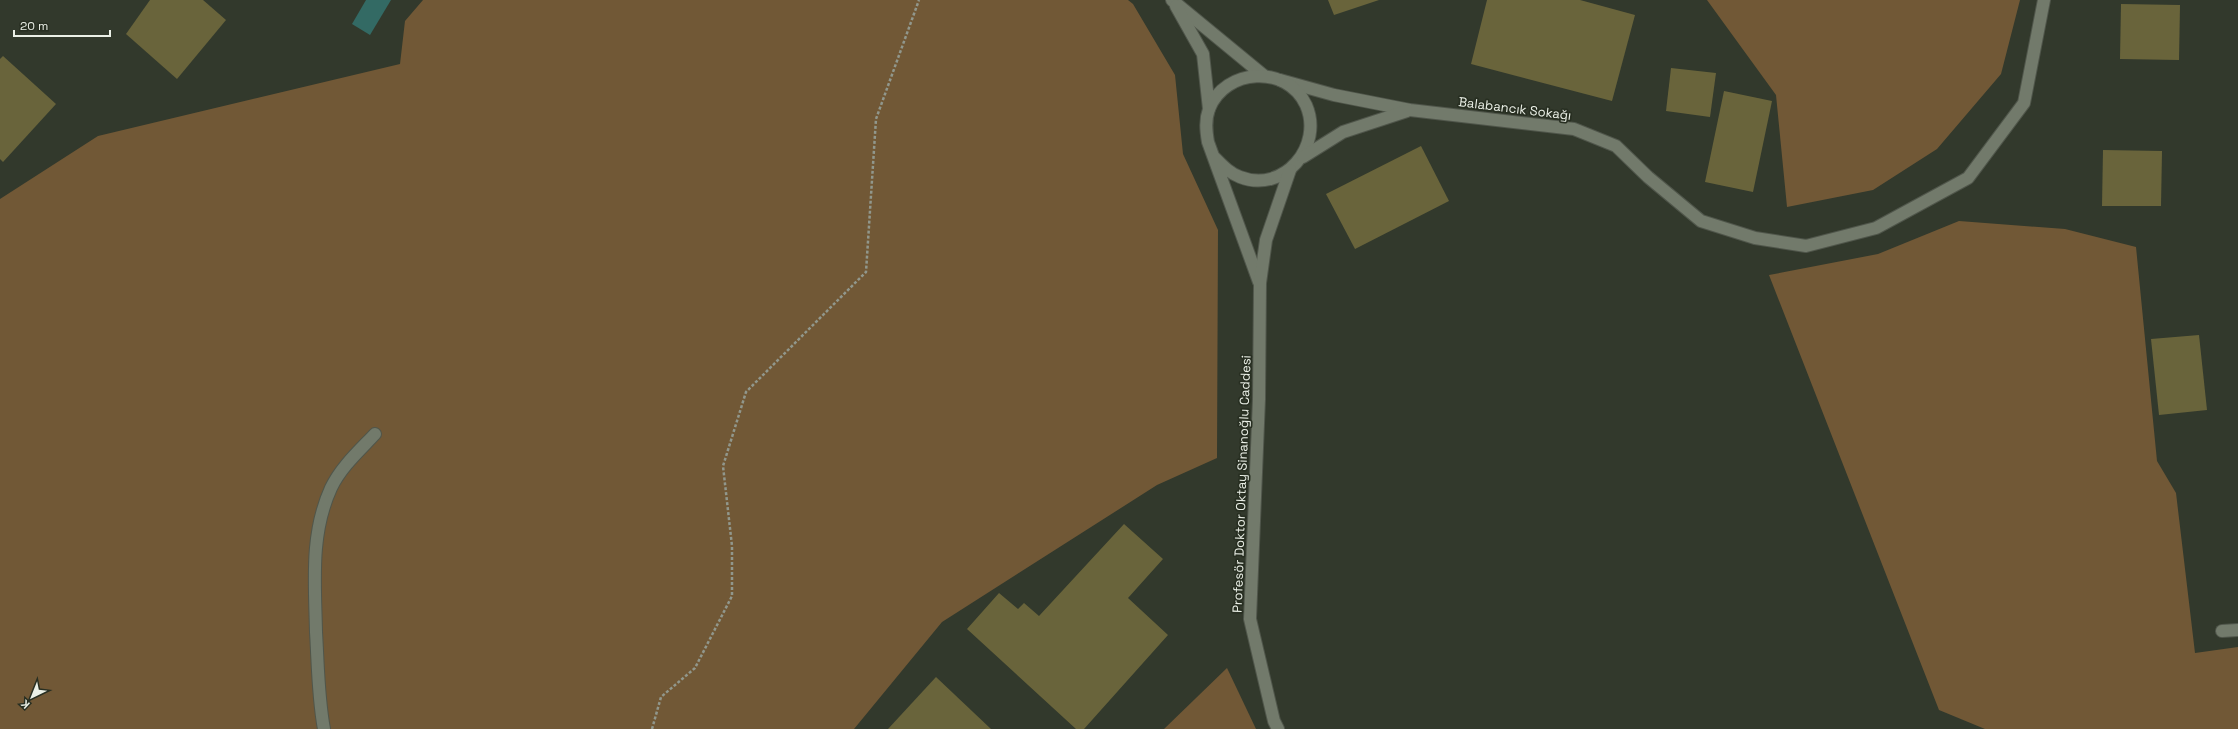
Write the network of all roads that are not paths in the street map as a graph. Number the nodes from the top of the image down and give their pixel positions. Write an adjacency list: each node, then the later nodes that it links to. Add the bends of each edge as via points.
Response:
1 (2044, 0): 5 (street, Balabancık Sokağı, via 2024,103 1968,178 1876,228 1806,246 1755,238 1702,221 1648,177 1616,146 1574,129)
2 (1263, 75): 3 (street); 4 (street, via 1245,77 1230,83 1217,95); 4 (street, via 1172,0 1203,54)
3 (1280, 80): 5 (street, Balabancık Sokağı, via 1334,95); 7 (street, via 1297,92 1306,105 1311,122 1310,140)
4 (1209, 109): 6 (street, via 1206,125 1208,142)
5 (1410, 110): 7 (street, Balabancık Sokağı, via 1343,132)
6 (1214, 157): 8 (street, via 1226,169 1240,177 1257,181 1275,178); 9 (street, Profesör Doktor Oktay Sinanoğlu Caddesi)
7 (1303, 157): 8 (street)
8 (1290, 170): 9 (street, Profesör Doktor Oktay Sinanoğlu Caddesi, via 1266,240)
9 (1260, 283): 14 (street, Profesör Doktor Oktay Sinanoğlu Caddesi, via 1259,399 1250,619)
10 (375, 434): 13 (street, via 343,467 323,508 317,532 314,558 317,656)
11 (2238, 630): 12 (street)
12 (2222, 631)
13 (324, 729)
14 (1278, 729)

